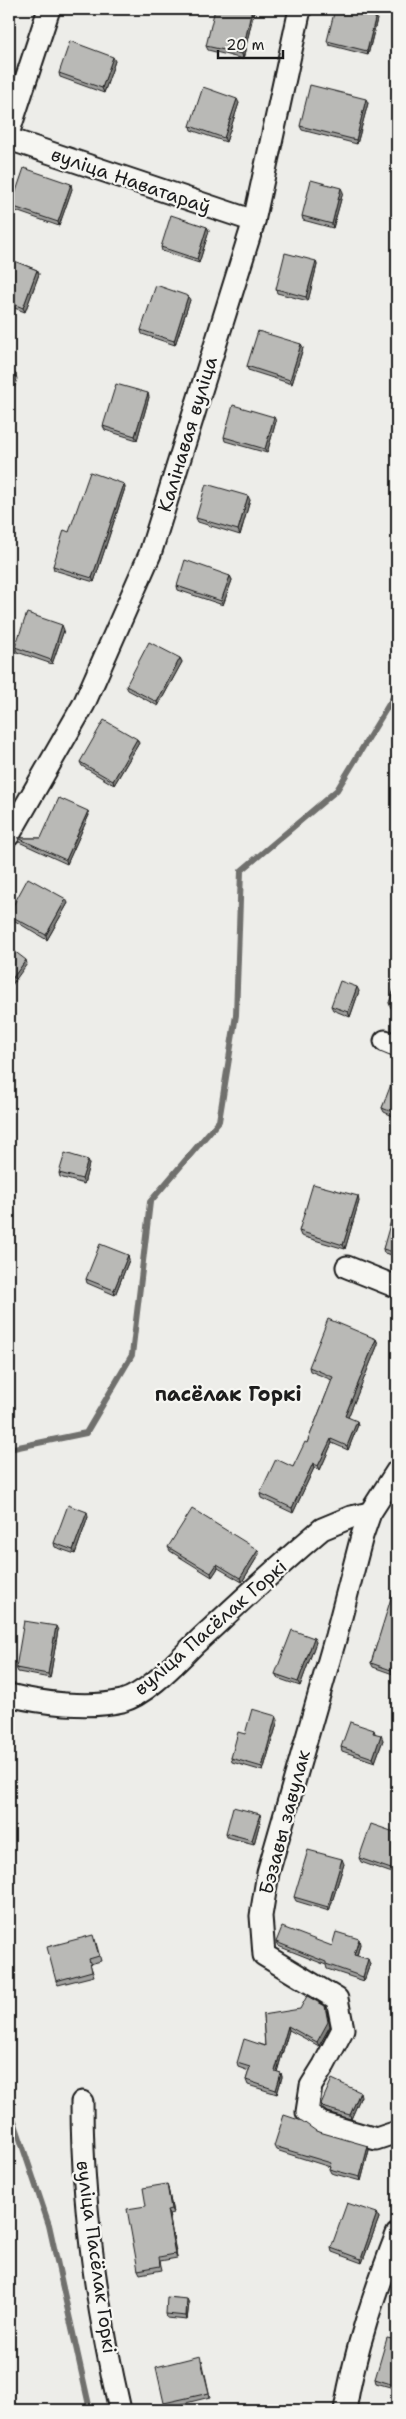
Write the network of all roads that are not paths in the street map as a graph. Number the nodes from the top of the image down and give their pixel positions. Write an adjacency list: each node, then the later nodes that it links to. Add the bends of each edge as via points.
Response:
1 (49, 9): 3 (street)
2 (300, 9): 5 (street, Калінавая вуліца)
3 (9, 131)
4 (9, 139): 5 (street, вуліца Наватараў)
5 (254, 221): 6 (street, Калінавая вуліца, via 150,554 84,704)
6 (9, 835)
7 (347, 1267): 8 (street)
8 (397, 1287)
9 (397, 1471): 10 (street)
10 (370, 1513): 11 (street, вуліца Пасёлак Горкі, via 322,1529 160,1676 124,1701 64,1703); 13 (street, Бэзавы завулак, via 268,1872 261,1916 264,1954 337,1999 343,2029 311,2086 307,2112 321,2123 376,2139)
11 (9, 1695)
12 (82, 2102): 15 (street, вуліца Пасёлак Горкі, via 85,2190 97,2285)
13 (397, 2132)
14 (397, 2234): 16 (street, via 374,2294)
15 (120, 2410)
16 (345, 2410)

